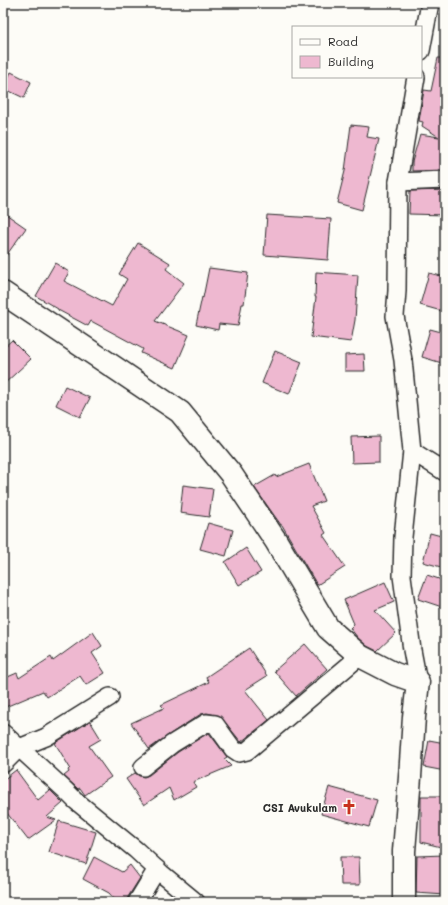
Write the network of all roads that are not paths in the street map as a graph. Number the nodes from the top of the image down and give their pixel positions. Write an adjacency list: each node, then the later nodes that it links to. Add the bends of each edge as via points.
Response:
1 (430, 3): 2 (street)
2 (422, 46)
3 (416, 78): 5 (street)
4 (445, 180): 5 (street)
5 (398, 182): 7 (street, via 395,316 403,360)
6 (3, 293): 9 (main road, via 180,412 231,474 276,541 328,628)
7 (412, 451): 8 (street); 10 (street, via 403,537 402,576)
8 (445, 472)
9 (360, 656): 10 (main road, via 395,674); 15 (street, via 247,751 239,753 233,749 214,724 206,723 172,744)
10 (418, 682): 19 (main road, via 404,851)
11 (110, 697): 13 (street, via 46,736)
12 (3, 733): 13 (street)
13 (19, 748): 14 (street); 16 (street, via 76,801)
14 (3, 764)
15 (143, 767)
16 (157, 869): 17 (street); 18 (street)
17 (137, 902)
18 (196, 902)
19 (404, 902)

